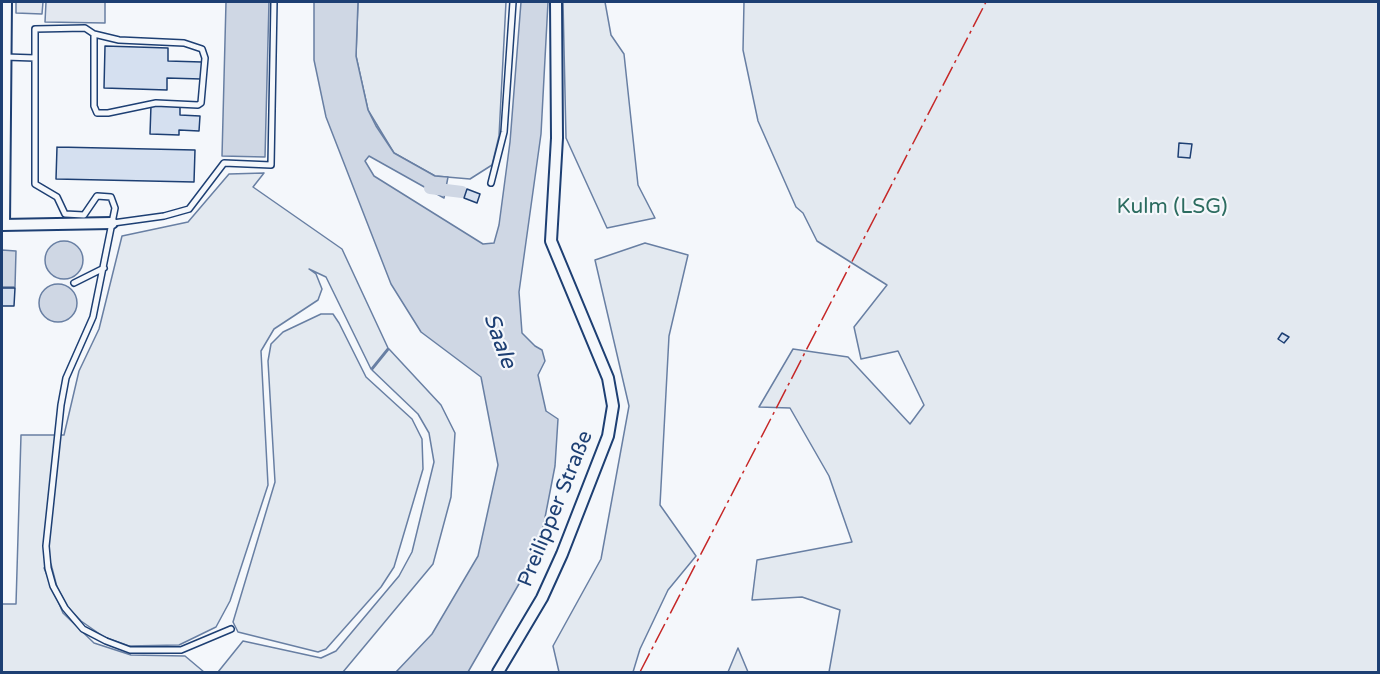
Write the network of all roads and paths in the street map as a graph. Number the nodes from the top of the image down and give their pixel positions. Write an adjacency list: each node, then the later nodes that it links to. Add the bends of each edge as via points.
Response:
1 (6, 2): 5 (street)
2 (274, 2): 10 (lane, via 271,165 224,163 189,209)
3 (513, 2): 9 (lane, via 504,132)
4 (556, 2): 15 (street, Preilipper Straße, via 557,138 551,241 608,378 613,406 608,436 562,554 542,598)
5 (4, 31): 7 (street)
6 (94, 34): 6 (lane, via 119,40 184,43 202,49 205,58 201,103 156,103 97,113); 8 (lane, via 84,28 35,29)
7 (6, 57): 8 (lane); 11 (street)
8 (35, 58): 10 (lane, via 35,184 57,197 65,214 84,215 97,196 111,197 115,208)
9 (491, 183)
10 (112, 223): 11 (street); 12 (lane)
11 (3, 225)
12 (104, 268): 13 (lane); 14 (lane, via 93,316 66,378 61,405 46,546 53,586 65,608 84,629 130,650 180,650)
13 (74, 283)
14 (231, 629)
15 (498, 672)

